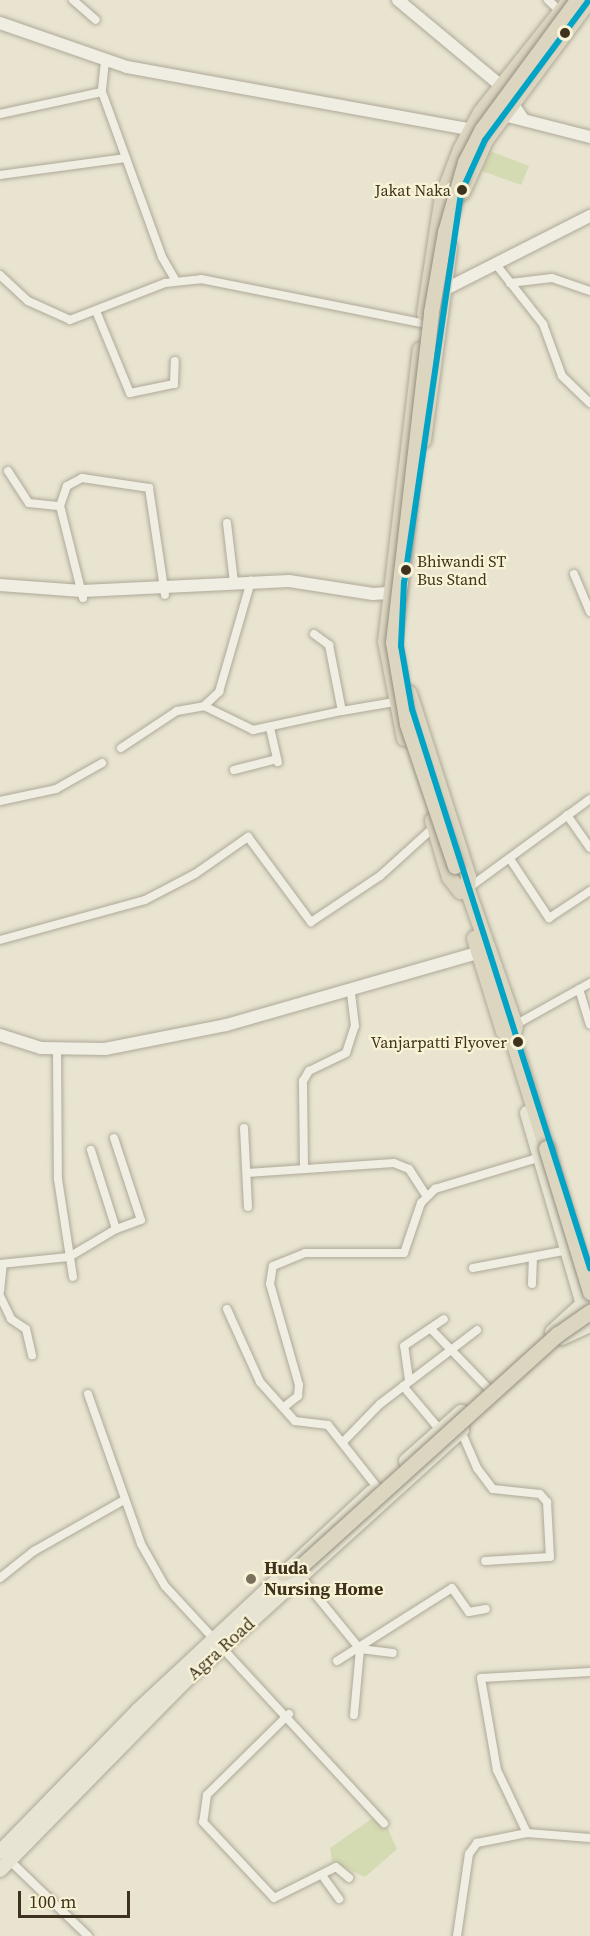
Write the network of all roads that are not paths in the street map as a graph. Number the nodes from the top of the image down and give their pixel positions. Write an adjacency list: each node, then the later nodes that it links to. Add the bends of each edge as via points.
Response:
1 (73, 0): 7 (street)
2 (398, 0): 12 (street)
3 (548, 0): 6 (street)
4 (577, 0): 64 (highway, bridge, via 482,129 465,162 431,312 393,642 407,724)
5 (589, 0): 8 (highway)
6 (564, 5): 8 (street); 12 (highway)
7 (96, 21)
8 (573, 21): 14 (highway)
9 (0, 23): 11 (street)
10 (0, 30): 11 (street)
11 (104, 63): 13 (street); 19 (street)
12 (500, 85): 14 (street); 15 (highway)
13 (102, 92): 16 (street); 22 (street)
14 (513, 100): 17 (highway); 18 (street)
15 (486, 104): 17 (street); 19 (highway)
16 (0, 114)
17 (501, 117): 18 (street); 21 (highway)
18 (522, 118): 20 (street)
19 (469, 131): 21 (street); 31 (highway, via 442,196)
20 (590, 137)
21 (486, 139): 29 (highway, via 461,193)
22 (126, 158): 23 (street); 27 (street)
23 (0, 175)
24 (590, 216): 25 (street)
25 (498, 267): 28 (street); 29 (street)
26 (0, 275): 32 (street, via 14,291 62,318)
27 (176, 281): 32 (street); 33 (street, via 201,279)
28 (510, 283): 30 (street, via 552,278); 36 (street, via 543,324 562,376)
29 (443, 291): 31 (street); 34 (highway)
30 (590, 291)
31 (426, 298): 33 (highway)
32 (96, 311): 35 (street, via 130,393 174,384)
33 (423, 324): 34 (street); 47 (highway)
34 (439, 327): 47 (highway)
35 (176, 361)
36 (590, 403)
37 (8, 471): 38 (street, via 25,500)
38 (60, 506): 44 (street, via 67,486 82,478 149,488); 46 (street)
39 (227, 523): 41 (street)
40 (574, 574): 48 (street)
41 (234, 583): 43 (street); 44 (street)
42 (0, 585): 46 (street)
43 (251, 585): 44 (street); 47 (street); 51 (street, via 222,684)
44 (164, 592): 46 (street)
45 (0, 593): 46 (street)
46 (83, 595)
47 (395, 598): 50 (highway, via 385,641); 57 (highway)
48 (590, 612)
49 (314, 634): 52 (street, via 329,645)
50 (394, 702): 52 (street); 57 (highway)
51 (204, 706): 53 (street, via 247,729); 54 (street, via 177,711)
52 (342, 711): 53 (street)
53 (270, 728): 56 (street, via 277,761)
54 (121, 748)
55 (102, 763): 59 (street, via 41,794)
56 (234, 770)
57 (423, 770): 61 (highway); 64 (highway, via 468,876)
58 (590, 799): 60 (street)
59 (0, 801)
60 (567, 815): 62 (street); 63 (street)
61 (434, 827): 64 (highway, via 449,877); 66 (street, via 380,876 311,922 248,837 195,874 145,900)
62 (590, 848)
63 (510, 859): 64 (street); 65 (street, via 549,918)
64 (461, 881): 67 (highway)
65 (590, 891)
66 (0, 940)
67 (483, 951): 69 (street); 72 (highway)
68 (590, 983): 70 (street)
69 (350, 988): 74 (street, via 226,1025 81,1053); 79 (street, via 355,1026 346,1053 309,1071 303,1081)
70 (579, 989): 71 (street); 72 (street)
71 (590, 1024)
72 (512, 1032): 78 (main road); 86 (highway, bridge)
73 (0, 1035): 74 (street)
74 (57, 1050): 84 (street, via 58,1179)
75 (244, 1128): 80 (street)
76 (114, 1138): 83 (street, via 141,1220)
77 (91, 1150): 83 (street)
78 (547, 1154): 81 (street); 86 (main road); 86 (main road)
79 (304, 1167): 80 (street); 81 (street, via 394,1163 408,1169)
80 (247, 1173): 82 (street)
81 (426, 1196): 103 (street, via 404,1253 305,1252 273,1266 270,1284 299,1385 298,1396)
82 (248, 1207)
83 (116, 1229): 84 (street)
84 (69, 1257): 87 (street); 89 (street)
85 (533, 1257): 86 (street); 88 (street); 90 (street)
86 (582, 1260): 94 (highway, bridge)
87 (1, 1264): 91 (street)
88 (472, 1268)
89 (73, 1277)
90 (532, 1284)
91 (0, 1291)
92 (0, 1296): 99 (street, via 11,1319 26,1329)
93 (227, 1309): 103 (street, via 257,1377)
94 (589, 1312): 101 (main road, Agra Road); 105 (main road, Agra Road); 110 (highway, bridge, via 558,1334)
95 (444, 1319): 96 (street)
96 (431, 1329): 98 (street); 100 (street, via 404,1346)
97 (477, 1329): 98 (street)
98 (450, 1349): 100 (street); 101 (street)
99 (32, 1355)
100 (406, 1383): 104 (street); 106 (street)
101 (488, 1388): 104 (main road, Agra Road)
102 (88, 1394): 108 (street)
103 (284, 1407): 106 (street, via 295,1422 328,1425)
104 (440, 1430): 107 (main road, Agra Road)
105 (461, 1431): 109 (street, via 477,1468 494,1489 540,1494 547,1502 550,1557); 110 (main road, Agra Road)
106 (343, 1442): 107 (street)
107 (377, 1487): 110 (main road, Agra Road)
108 (124, 1500): 111 (street, via 34,1551); 113 (street, via 165,1586)
109 (485, 1561)
110 (296, 1574): 113 (main road, Agra Road); 114 (street)
111 (0, 1578)
112 (486, 1609): 114 (street, via 469,1612 452,1588)
113 (216, 1644): 118 (street); 124 (main road, Agra Road)
114 (359, 1648): 115 (street); 116 (street); 119 (street)
115 (393, 1653)
116 (337, 1661)
117 (590, 1672): 122 (street, via 481,1678 497,1770)
118 (289, 1714): 120 (street); 125 (street, via 207,1795 203,1821 274,1898)
119 (354, 1714)
120 (384, 1823)
121 (590, 1828): 123 (street)
122 (527, 1833): 123 (street); 129 (street, via 482,1840 471,1848)
123 (589, 1838)
124 (2, 1858): 128 (street)
125 (324, 1878): 126 (street, via 336,1867); 127 (street)
126 (349, 1878)
127 (339, 1899)
128 (88, 1936)
129 (457, 1936)

